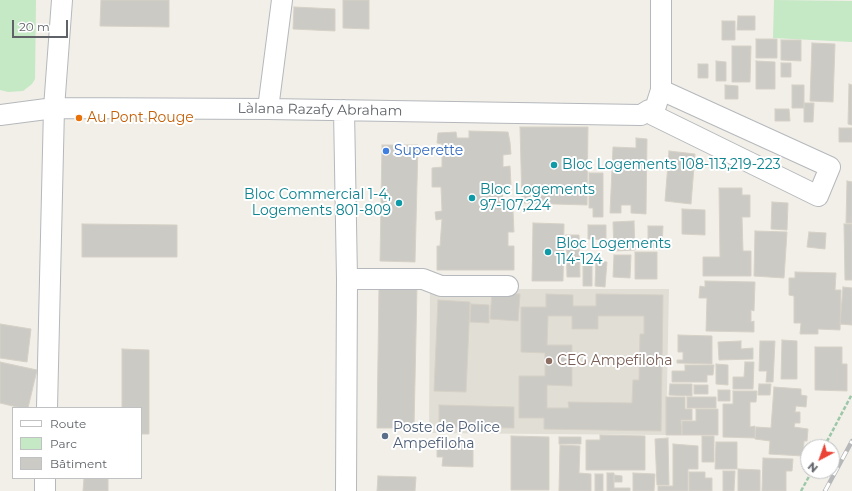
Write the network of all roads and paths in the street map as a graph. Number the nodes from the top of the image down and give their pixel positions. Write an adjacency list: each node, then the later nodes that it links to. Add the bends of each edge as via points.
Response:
1 (62, 0): 5 (street)
2 (282, 0): 6 (street)
3 (661, 0): 4 (street)
4 (661, 90): 9 (street); 9 (street, via 830,167 818,196)
5 (54, 108): 6 (street, Làlana Razafy Abraham); 8 (street, Làlana Razafy Abraham); 13 (street)
6 (268, 109): 7 (street, Làlana Razafy Abraham)
7 (344, 110): 9 (street, Làlana Razafy Abraham); 10 (street)
8 (0, 115)
9 (647, 115)
10 (347, 279): 11 (street, via 423,279 441,286); 18 (street)
11 (508, 286)
12 (852, 394): 14 (path)
13 (47, 407)
14 (828, 439)
15 (45, 479): 17 (street)
16 (808, 479): 19 (path)
17 (45, 491)
18 (346, 491)
19 (801, 491)

